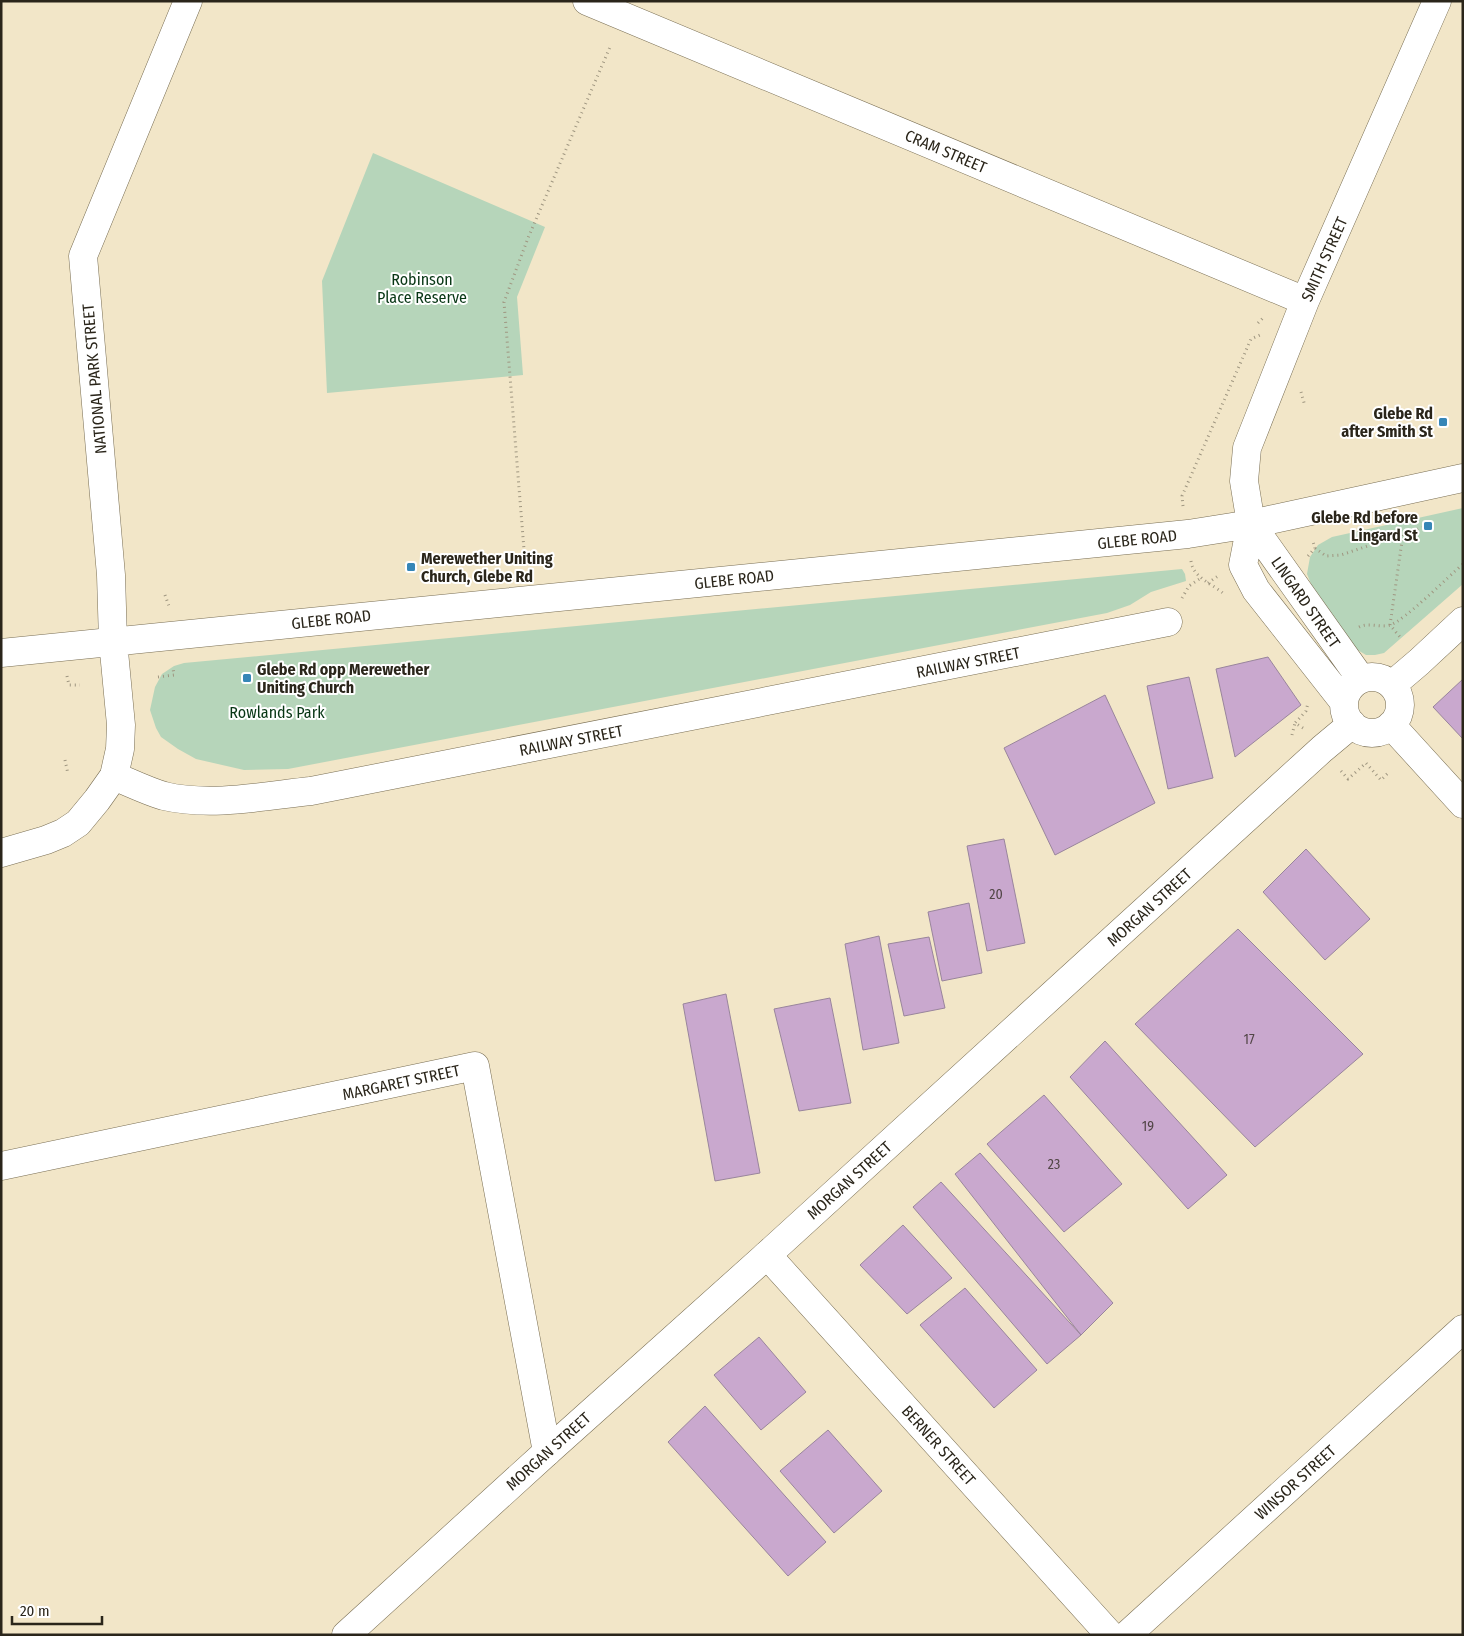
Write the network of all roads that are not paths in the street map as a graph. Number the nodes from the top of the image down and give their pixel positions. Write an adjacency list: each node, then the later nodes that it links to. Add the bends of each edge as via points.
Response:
1 (188, 1): 9 (street, NATIONAL PARK STREET, via 83,256 111,575)
2 (587, 1): 4 (street, CRAM STREET)
3 (1437, 1): 4 (street, SMITH STREET)
4 (1305, 301): 6 (street, SMITH STREET, via 1247,448 1244,481)
5 (1463, 478): 6 (street, GLEBE ROAD)
6 (1251, 524): 9 (street, GLEBE ROAD, via 1178,535); 11 (street, LINGARD STREET); 13 (street, via 1243,565 1256,590)
7 (1463, 621): 12 (street)
8 (1168, 622): 15 (street, RAILWAY STREET, via 311,791 219,800 192,799 166,796)
9 (113, 640): 10 (street, GLEBE ROAD); 15 (street, NATIONAL PARK STREET, via 121,725)
10 (1, 653)
11 (1361, 679): 12 (street, via 1380,678); 13 (street, via 1349,688)
12 (1392, 685): 14 (street, via 1400,707)
13 (1348, 713): 14 (street, via 1365,732 1374,733); 19 (street, MORGAN STREET, via 1322,749)
14 (1392, 725): 16 (street)
15 (114, 776): 17 (street, via 78,823 46,840)
16 (1463, 804)
17 (1, 853)
18 (1, 1166): 21 (street, MARGARET STREET, via 475,1066)
19 (767, 1255): 21 (street, MORGAN STREET); 23 (street, BERNER STREET)
20 (1463, 1329): 24 (street, WINSOR STREET)
21 (547, 1452): 22 (street, MORGAN STREET)
22 (346, 1635)
23 (1110, 1635)
24 (1127, 1635)

